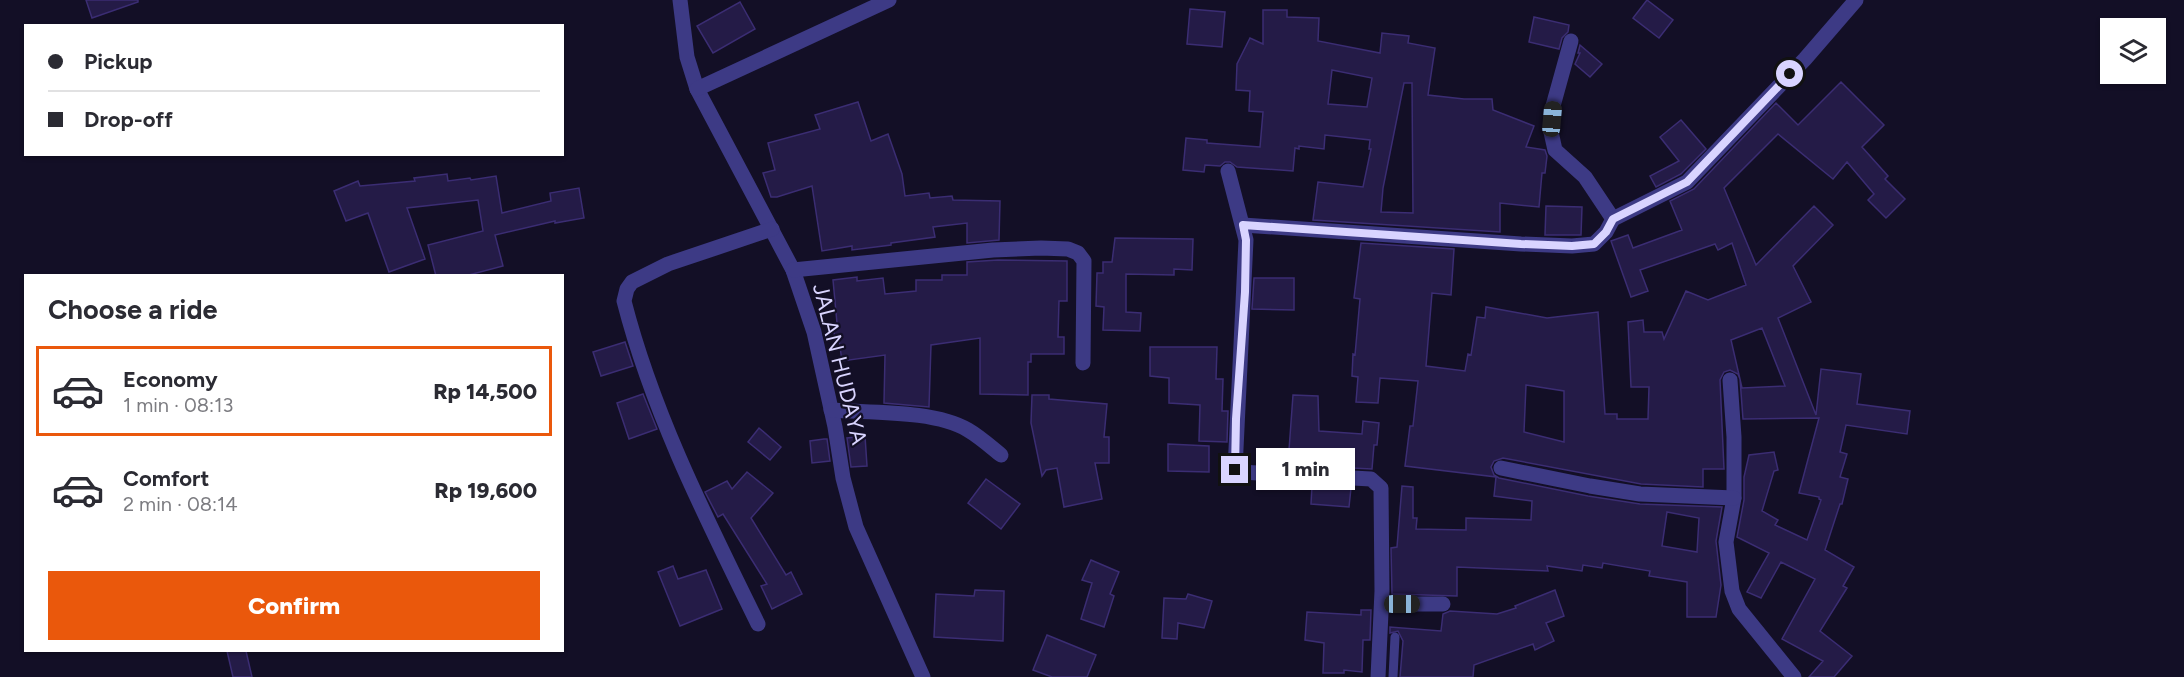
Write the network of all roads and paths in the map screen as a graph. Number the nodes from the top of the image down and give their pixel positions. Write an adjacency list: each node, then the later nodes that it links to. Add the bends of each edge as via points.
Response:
1 (680, 0): 5 (street, JALAN HUDAYA, via 687,57)
2 (889, 0): 5 (street)
3 (1856, 0): 7 (street, via 1687,182)
4 (1571, 41): 7 (street, via 1553,106 1551,132 1555,150 1585,177)
5 (697, 89): 9 (street, JALAN HUDAYA)
6 (1228, 171): 8 (street)
7 (1613, 219): 8 (street, via 1594,244 1572,246)
8 (1243, 225): 17 (street, via 1245,292 1235,470 1371,479 1377,483 1381,488)
9 (772, 229): 10 (street, JALAN HUDAYA); 19 (street, via 668,264 632,282 624,301 692,490)
10 (793, 270): 11 (street, via 993,250 1068,249 1084,261); 13 (street, JALAN HUDAYA, via 814,332)
11 (1083, 363)
12 (1730, 380): 16 (street)
13 (831, 410): 14 (street, via 931,417 968,430); 21 (street, JALAN HUDAYA, via 856,527)
14 (1001, 455)
15 (1501, 468): 16 (street, via 1640,494)
16 (1734, 498): 24 (street, via 1726,542 1732,591 1739,609)
17 (1382, 604): 18 (street); 22 (street)
18 (1443, 604)
19 (758, 624)
20 (1395, 637): 23 (lane)
21 (923, 677)
22 (1378, 677)
23 (1393, 677)
24 (1794, 677)

